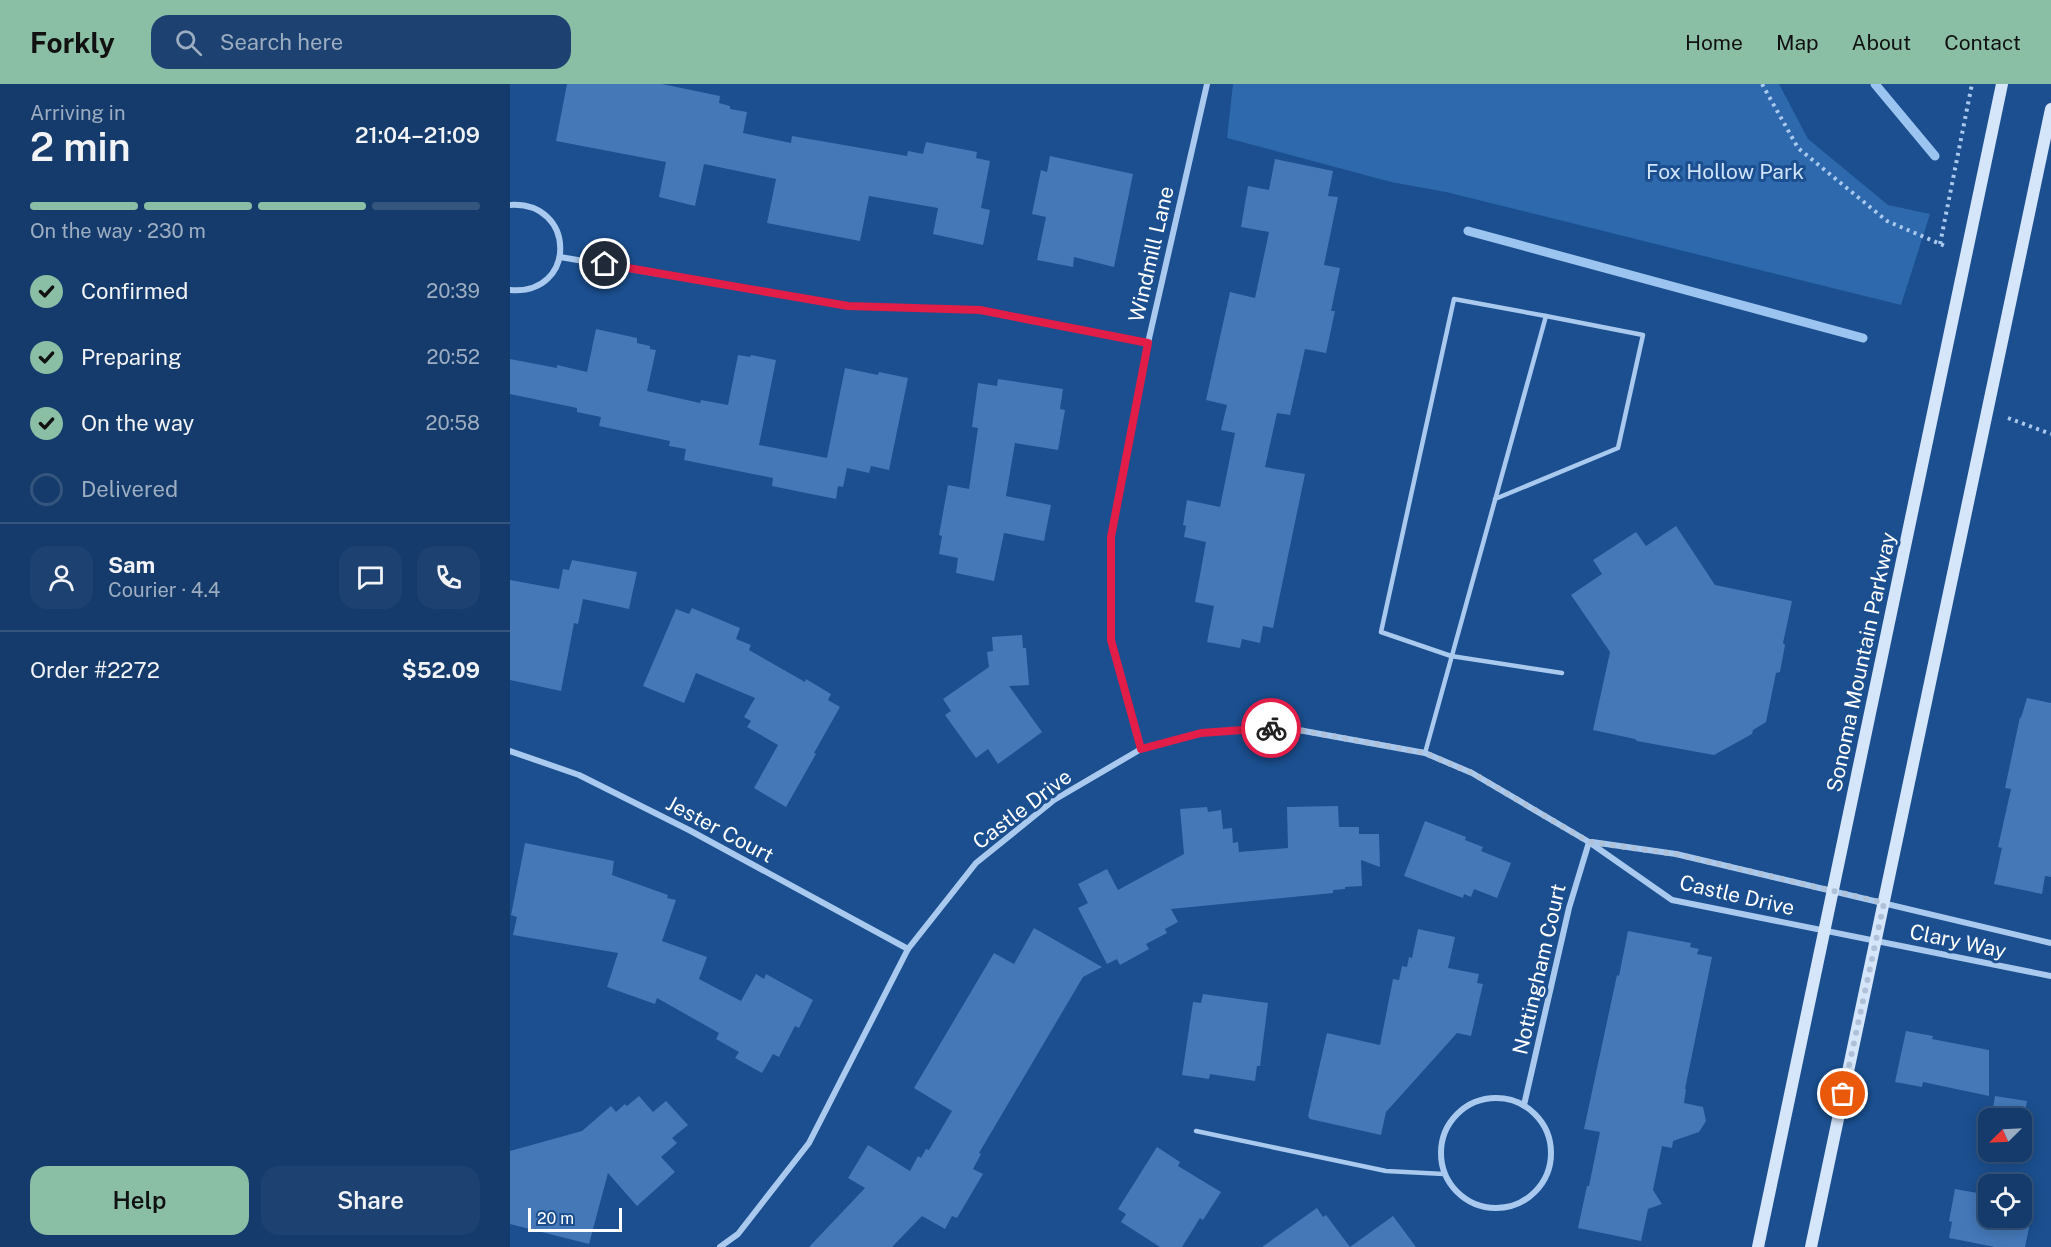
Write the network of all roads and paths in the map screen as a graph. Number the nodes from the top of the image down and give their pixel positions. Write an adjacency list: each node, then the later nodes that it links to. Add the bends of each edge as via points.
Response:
1 (1207, 84): 12 (street, Windmill Lane)
2 (1762, 84): 7 (path, via 1798,148 1887,221)
3 (1972, 84): 7 (path)
4 (2002, 84): 8 (main road, Sonoma Mountain Parkway)
5 (2051, 109): 13 (main road)
6 (510, 205): 9 (street, via 523,204 548,217 561,242)
7 (1940, 244): 8 (path)
8 (1966, 251): 22 (main road, Sonoma Mountain Parkway)
9 (560, 257): 10 (street, via 546,281 534,288); 12 (street, via 848,306 980,310)
10 (510, 290)
11 (1546, 316): 15 (lane); 15 (lane, via 1643,335 1618,447); 16 (lane, via 1454,299 1381,632)
12 (1148, 343): 18 (street, Windmill Lane, via 1111,537 1111,640)
13 (1987, 410): 14 (path); 23 (main road)
14 (2051, 434)
15 (1495, 499): 16 (lane)
16 (1451, 656): 17 (lane); 20 (lane)
17 (1562, 673)
18 (1141, 749): 20 (street, Castle Drive, via 1201,733 1282,727); 27 (street, Castle Drive, via 1054,800 976,863)
19 (510, 751): 27 (street, Jester Court, via 579,775 689,830)
20 (1425, 753): 21 (street, Castle Drive, via 1472,773)
21 (1589, 842): 22 (street, Castle Drive, via 1676,854); 24 (street, Castle Drive, via 1672,900); 29 (street, Nottingham Court, via 1569,908)
22 (1833, 891): 23 (street, Castle Drive); 24 (main road, Sonoma Mountain Parkway)
23 (1884, 903): 25 (main road); 26 (street, Clary Way)
24 (1824, 930): 25 (street, Clary Way); 33 (main road, Sonoma Mountain Parkway)
25 (1875, 941): 28 (street, Clary Way); 34 (main road)
26 (2051, 943)
27 (908, 950): 32 (street, Castle Drive, via 809,1143 738,1234)
28 (2051, 976)
29 (1524, 1105): 31 (street, via 1503,1098 1485,1099 1458,1113 1442,1142); 31 (street, via 1546,1130 1551,1158 1537,1191 1516,1205 1486,1208 1463,1198)
30 (1196, 1131): 31 (lane, via 1386,1171)
31 (1444, 1173)
32 (720, 1247)
33 (1758, 1247)
34 (1810, 1247)

